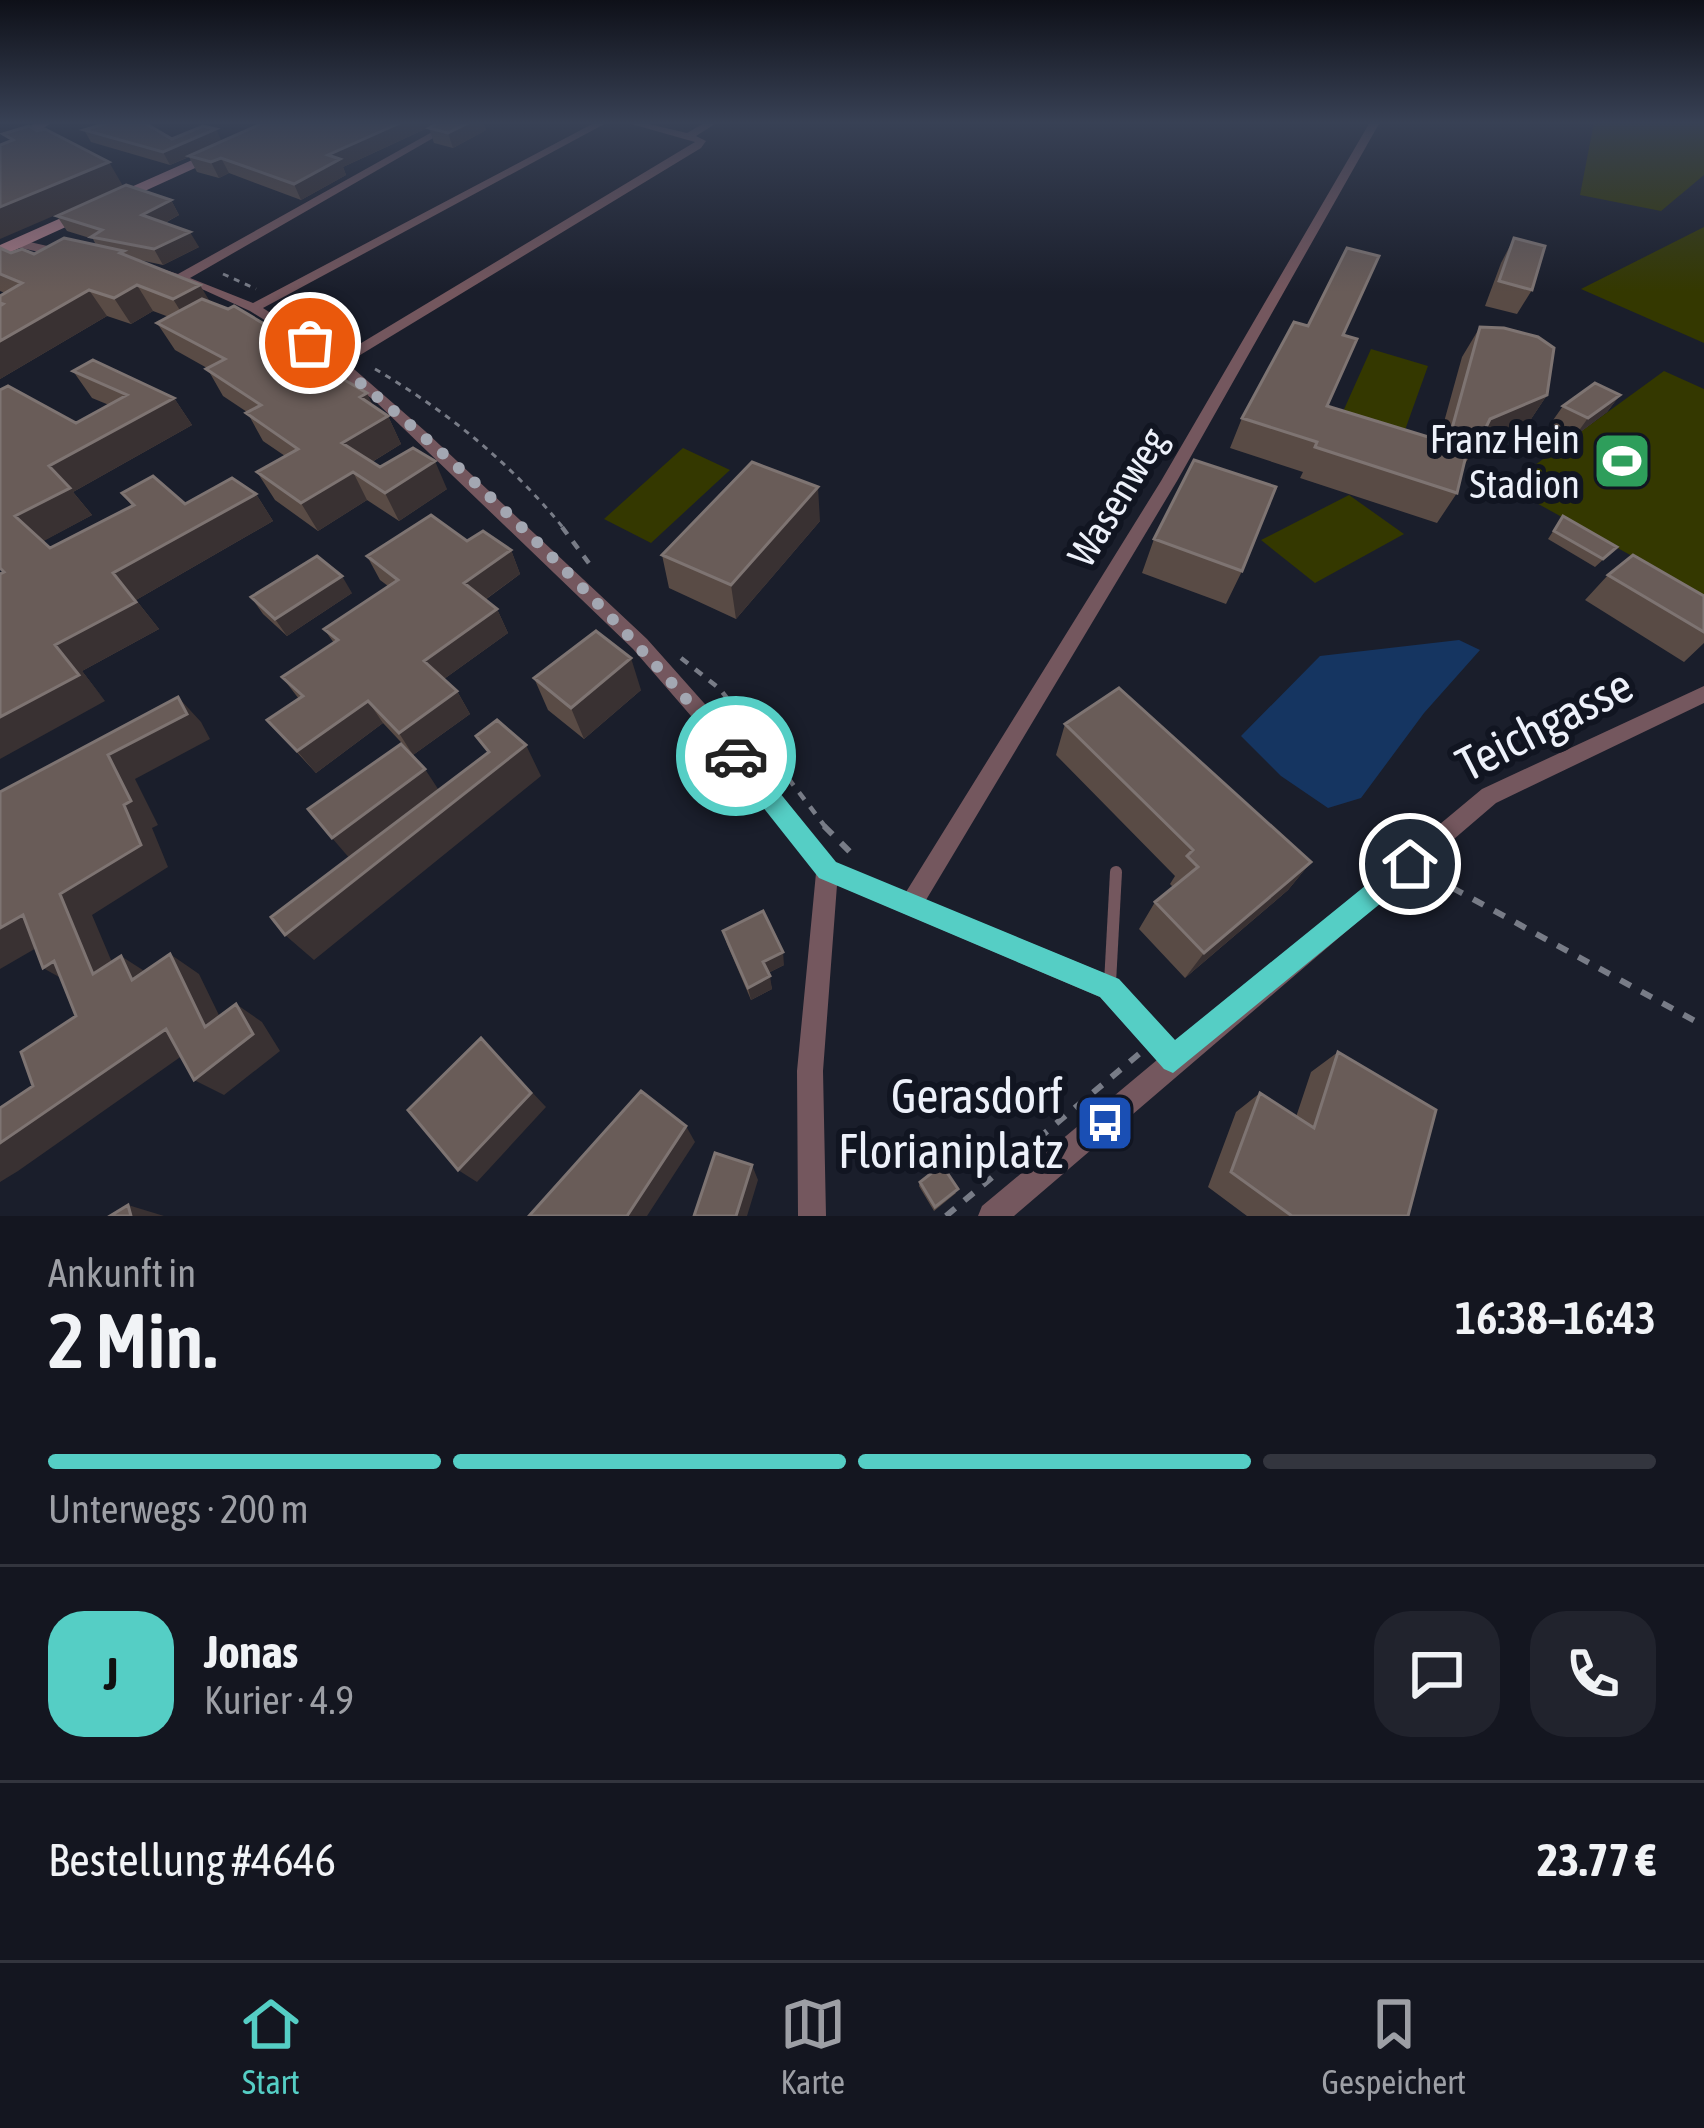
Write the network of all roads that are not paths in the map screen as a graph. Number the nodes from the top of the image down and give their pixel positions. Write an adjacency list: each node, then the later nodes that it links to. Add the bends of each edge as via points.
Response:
1 (164, 179): 6 (main road)
2 (356, 179): 10 (street)
3 (496, 179): 11 (street)
4 (639, 179): 12 (street)
5 (1342, 179): 16 (street, Wasenweg)
6 (21, 244): 7 (main road); 8 (street)
7 (0, 252)
8 (86, 255)
9 (143, 268): 10 (street)
10 (182, 277): 11 (street)
11 (253, 308): 12 (street)
12 (336, 364): 14 (street, via 639,643)
13 (1704, 694): 18 (street, Teichgasse, via 1489,796)
14 (827, 870): 16 (street); 19 (street, via 810,1071)
15 (1116, 872): 17 (lane)
16 (912, 903): 17 (street)
17 (1109, 988): 18 (street)
18 (1164, 1050): 20 (street, Teichgasse, via 1106,1123)
19 (812, 1216)
20 (992, 1216)

